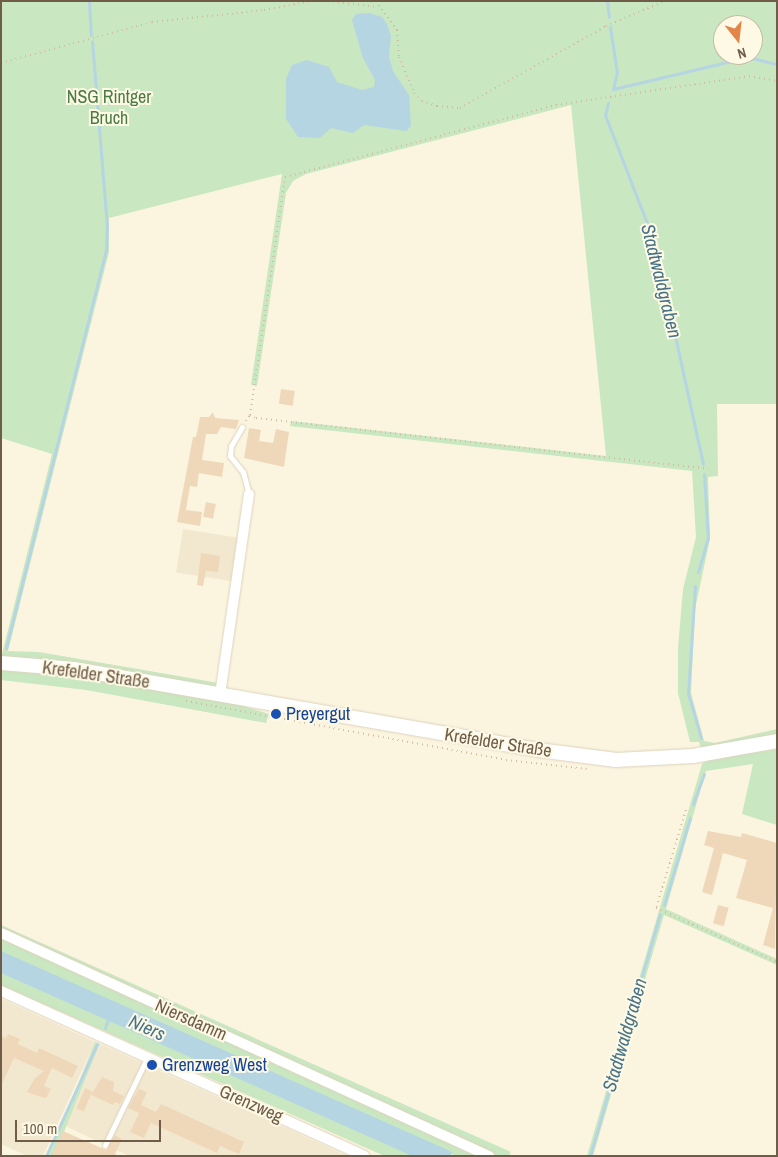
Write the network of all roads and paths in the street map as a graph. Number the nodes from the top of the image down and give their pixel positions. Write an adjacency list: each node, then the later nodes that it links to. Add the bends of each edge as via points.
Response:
1 (312, 1): 6 (path, via 264,10 152,22)
2 (328, 1): 5 (path)
3 (376, 1): 5 (path)
4 (665, 1): 5 (path, via 606,26 460,108 436,106 422,101 414,93 399,57 397,30 390,16)
5 (378, 7)
6 (1, 63)
7 (777, 80): 8 (path, via 749,76 556,106 285,178)
8 (250, 415): 9 (path); 10 (path)
9 (242, 428): 11 (lane, via 231,446 230,456 243,472)
10 (708, 469)
11 (249, 494): 13 (street)
12 (1, 663): 13 (main road, Krefelder Straße, via 74,669)
13 (220, 695): 14 (main road, Krefelder Straße, via 538,750 616,760 693,756)
14 (777, 741)
15 (686, 810): 17 (path, via 656,908)
16 (1, 934): 22 (street, Niersdamm)
17 (777, 962)
18 (1, 991): 19 (street, Grenzweg)
19 (147, 1057): 20 (lane); 21 (street, Grenzweg)
20 (105, 1145)
21 (364, 1156)
22 (489, 1156)

